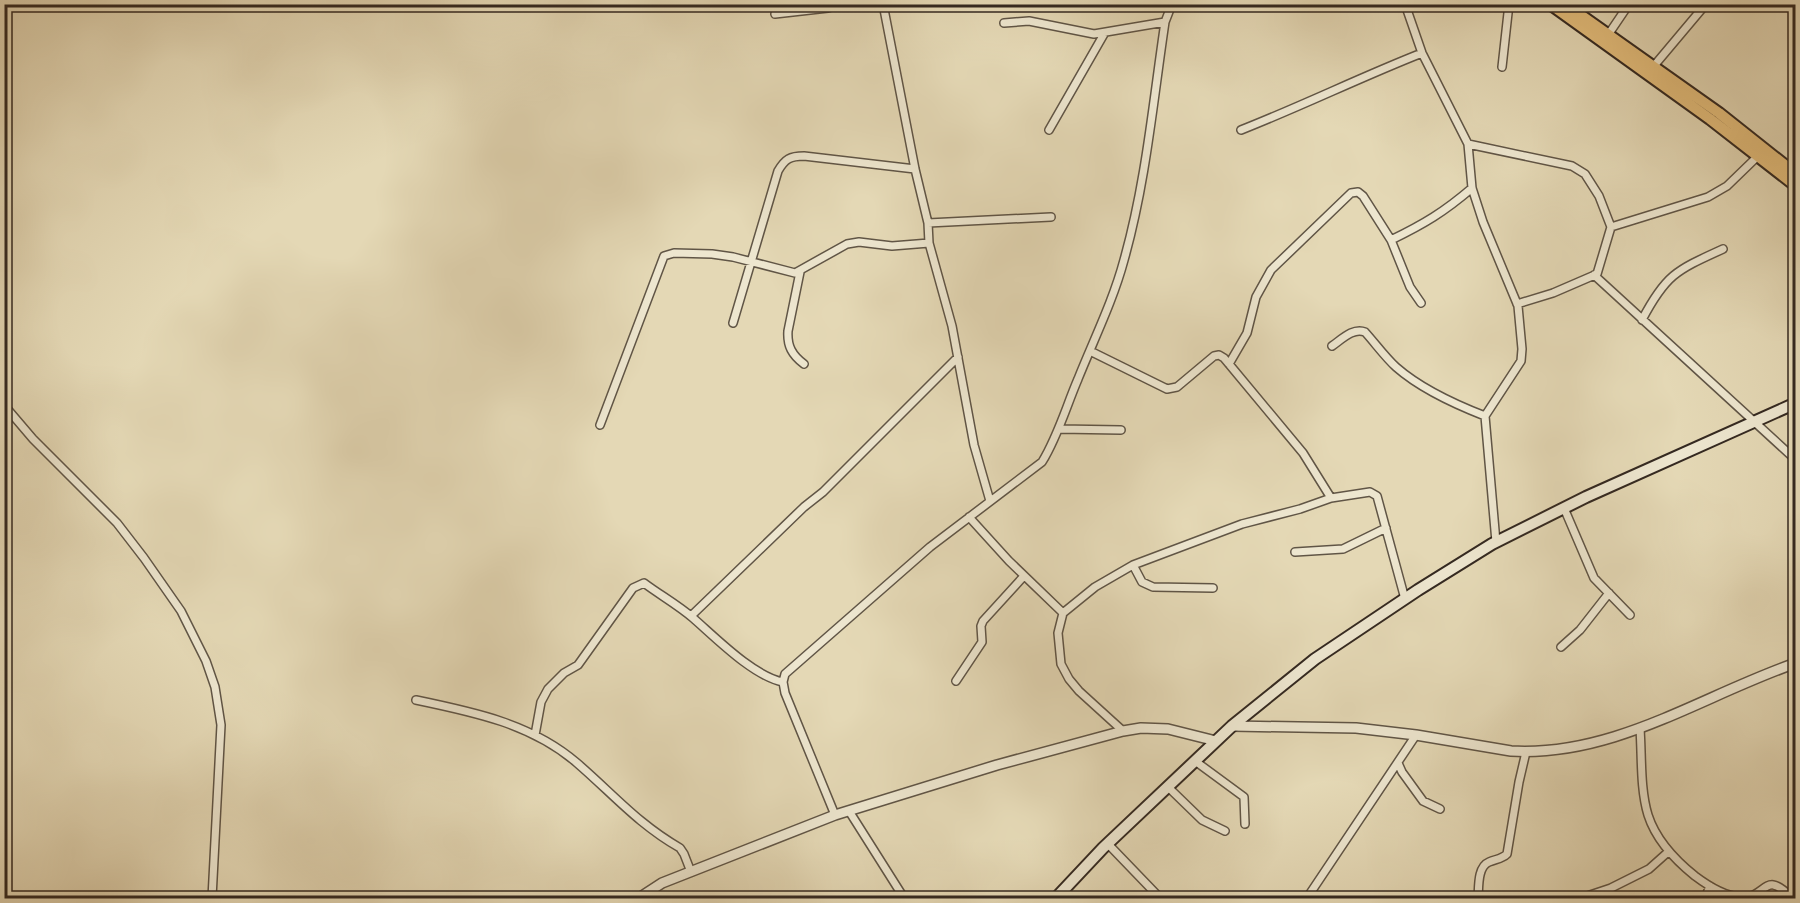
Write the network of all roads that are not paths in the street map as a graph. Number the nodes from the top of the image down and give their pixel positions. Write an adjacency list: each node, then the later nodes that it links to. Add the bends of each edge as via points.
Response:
1 (842, 4): 10 (street)
2 (883, 4): 22 (street)
3 (1172, 4): 11 (street)
4 (1405, 4): 15 (street)
5 (1509, 4): 17 (street)
6 (1550, 4): 21 (main road)
7 (1565, 4): 14 (main road)
8 (1629, 4): 14 (street)
9 (1706, 4): 16 (street)
10 (775, 14)
11 (1165, 22): 13 (street); 40 (street, via 1148,154 1124,261)
12 (1004, 23): 13 (street, via 1029,21)
13 (1104, 34): 18 (street)
14 (1608, 35): 16 (main road)
15 (1422, 53): 19 (street); 20 (street)
16 (1653, 67): 23 (main road)
17 (1502, 68)
18 (1049, 130)
19 (1241, 130)
20 (1468, 144): 25 (street); 28 (street, via 1572,166 1585,174)
21 (1758, 156): 24 (main road); 28 (street, via 1727,186 1708,197)
22 (915, 169): 27 (street); 32 (street, via 804,156 784,160)
23 (1796, 174)
24 (1796, 186)
25 (1472, 188): 29 (street, via 1448,209); 36 (street)
26 (1051, 217): 27 (street)
27 (928, 223): 30 (street)
28 (1611, 227): 34 (street, via 1598,274)
29 (1391, 240): 35 (street); 43 (street, via 1364,196 1351,193 1271,270 1256,297 1247,333)
30 (929, 243): 33 (street, via 847,244); 41 (street)
31 (1723, 249): 37 (street, via 1684,266 1667,280)
32 (751, 263): 33 (street); 38 (street); 48 (street, via 712,254 664,256)
33 (800, 272): 42 (street, via 787,340 793,356)
34 (1594, 275): 36 (street, via 1553,294); 37 (street)
35 (1421, 303)
36 (1517, 304): 46 (street, via 1521,361)
37 (1642, 320): 47 (street)
38 (733, 323)
39 (1332, 346): 46 (street, via 1355,330 1365,332 1395,366 1418,383)
40 (1090, 351): 43 (street, via 1167,389 1177,387 1214,356); 49 (street)
41 (958, 357): 53 (street); 66 (street)
42 (804, 364)
43 (1229, 364): 52 (street, via 1303,453)
44 (1796, 403): 47 (main road)
45 (4, 405): 91 (street, via 33,440 117,524 193,630 215,687 221,725)
46 (1485, 416): 57 (street)
47 (1752, 421): 51 (street); 54 (main road)
48 (600, 425)
49 (1059, 429): 50 (street); 53 (street, via 1042,462)
50 (1121, 430)
51 (1796, 460)
52 (1331, 498): 56 (street, via 1374,493); 59 (street, via 1242,524)
53 (990, 501): 55 (street)
54 (1564, 508): 57 (main road); 62 (street, via 1594,578)
55 (969, 517): 60 (street); 70 (street, via 785,674)
56 (1386, 528): 58 (street, via 1343,549); 63 (street)
57 (1496, 542): 63 (main road)
58 (1295, 552)
59 (1133, 566): 61 (street, via 1142,582 1153,587); 64 (street, via 1095,587)
60 (1024, 576): 64 (street); 69 (street, via 983,621 982,642)
61 (1213, 588)
62 (1609, 593): 65 (street); 67 (street)
63 (1405, 599): 72 (main road, via 1315,659)
64 (1063, 614): 74 (street, via 1058,633 1061,664 1079,691)
65 (1630, 615)
66 (691, 616): 70 (street, via 753,667); 75 (street, via 644,583 636,586 578,665 548,689 541,702)
67 (1561, 647)
68 (1796, 663): 73 (street)
69 (956, 681)
70 (783, 682): 84 (street)
71 (416, 700): 75 (street, via 482,714)
72 (1232, 726): 76 (street, via 1356,728); 77 (main road)
73 (1640, 729): 78 (street, via 1571,748); 88 (street, via 1648,815)
74 (1123, 731): 77 (street, via 1168,729); 83 (street)
75 (535, 735): 89 (street, via 577,762 640,822 680,848)
76 (1416, 735): 78 (street); 80 (street)
77 (1216, 741): 79 (main road)
78 (1526, 752): 97 (street, via 1507,854 1483,868)
79 (1195, 760): 81 (main road); 85 (street, via 1244,798)
80 (1398, 763): 82 (street, via 1423,801); 96 (street)
81 (1168, 787): 86 (street, via 1202,820); 87 (main road)
82 (1440, 809)
83 (849, 811): 84 (street); 93 (street)
84 (835, 815): 89 (street)
85 (1245, 824)
86 (1225, 831)
87 (1107, 844): 94 (main road); 95 (street)
88 (1668, 852): 90 (street); 98 (street, via 1649,869)
89 (691, 872): 92 (street, via 662,883)
90 (1710, 886): 99 (street); 100 (street, via 1740,897 1778,885)
91 (212, 898)
92 (639, 898)
93 (904, 898)
94 (1056, 898)
95 (1160, 898)
96 (1307, 898)
97 (1478, 898)
98 (1581, 898)
99 (1705, 898)
100 (1792, 898)

